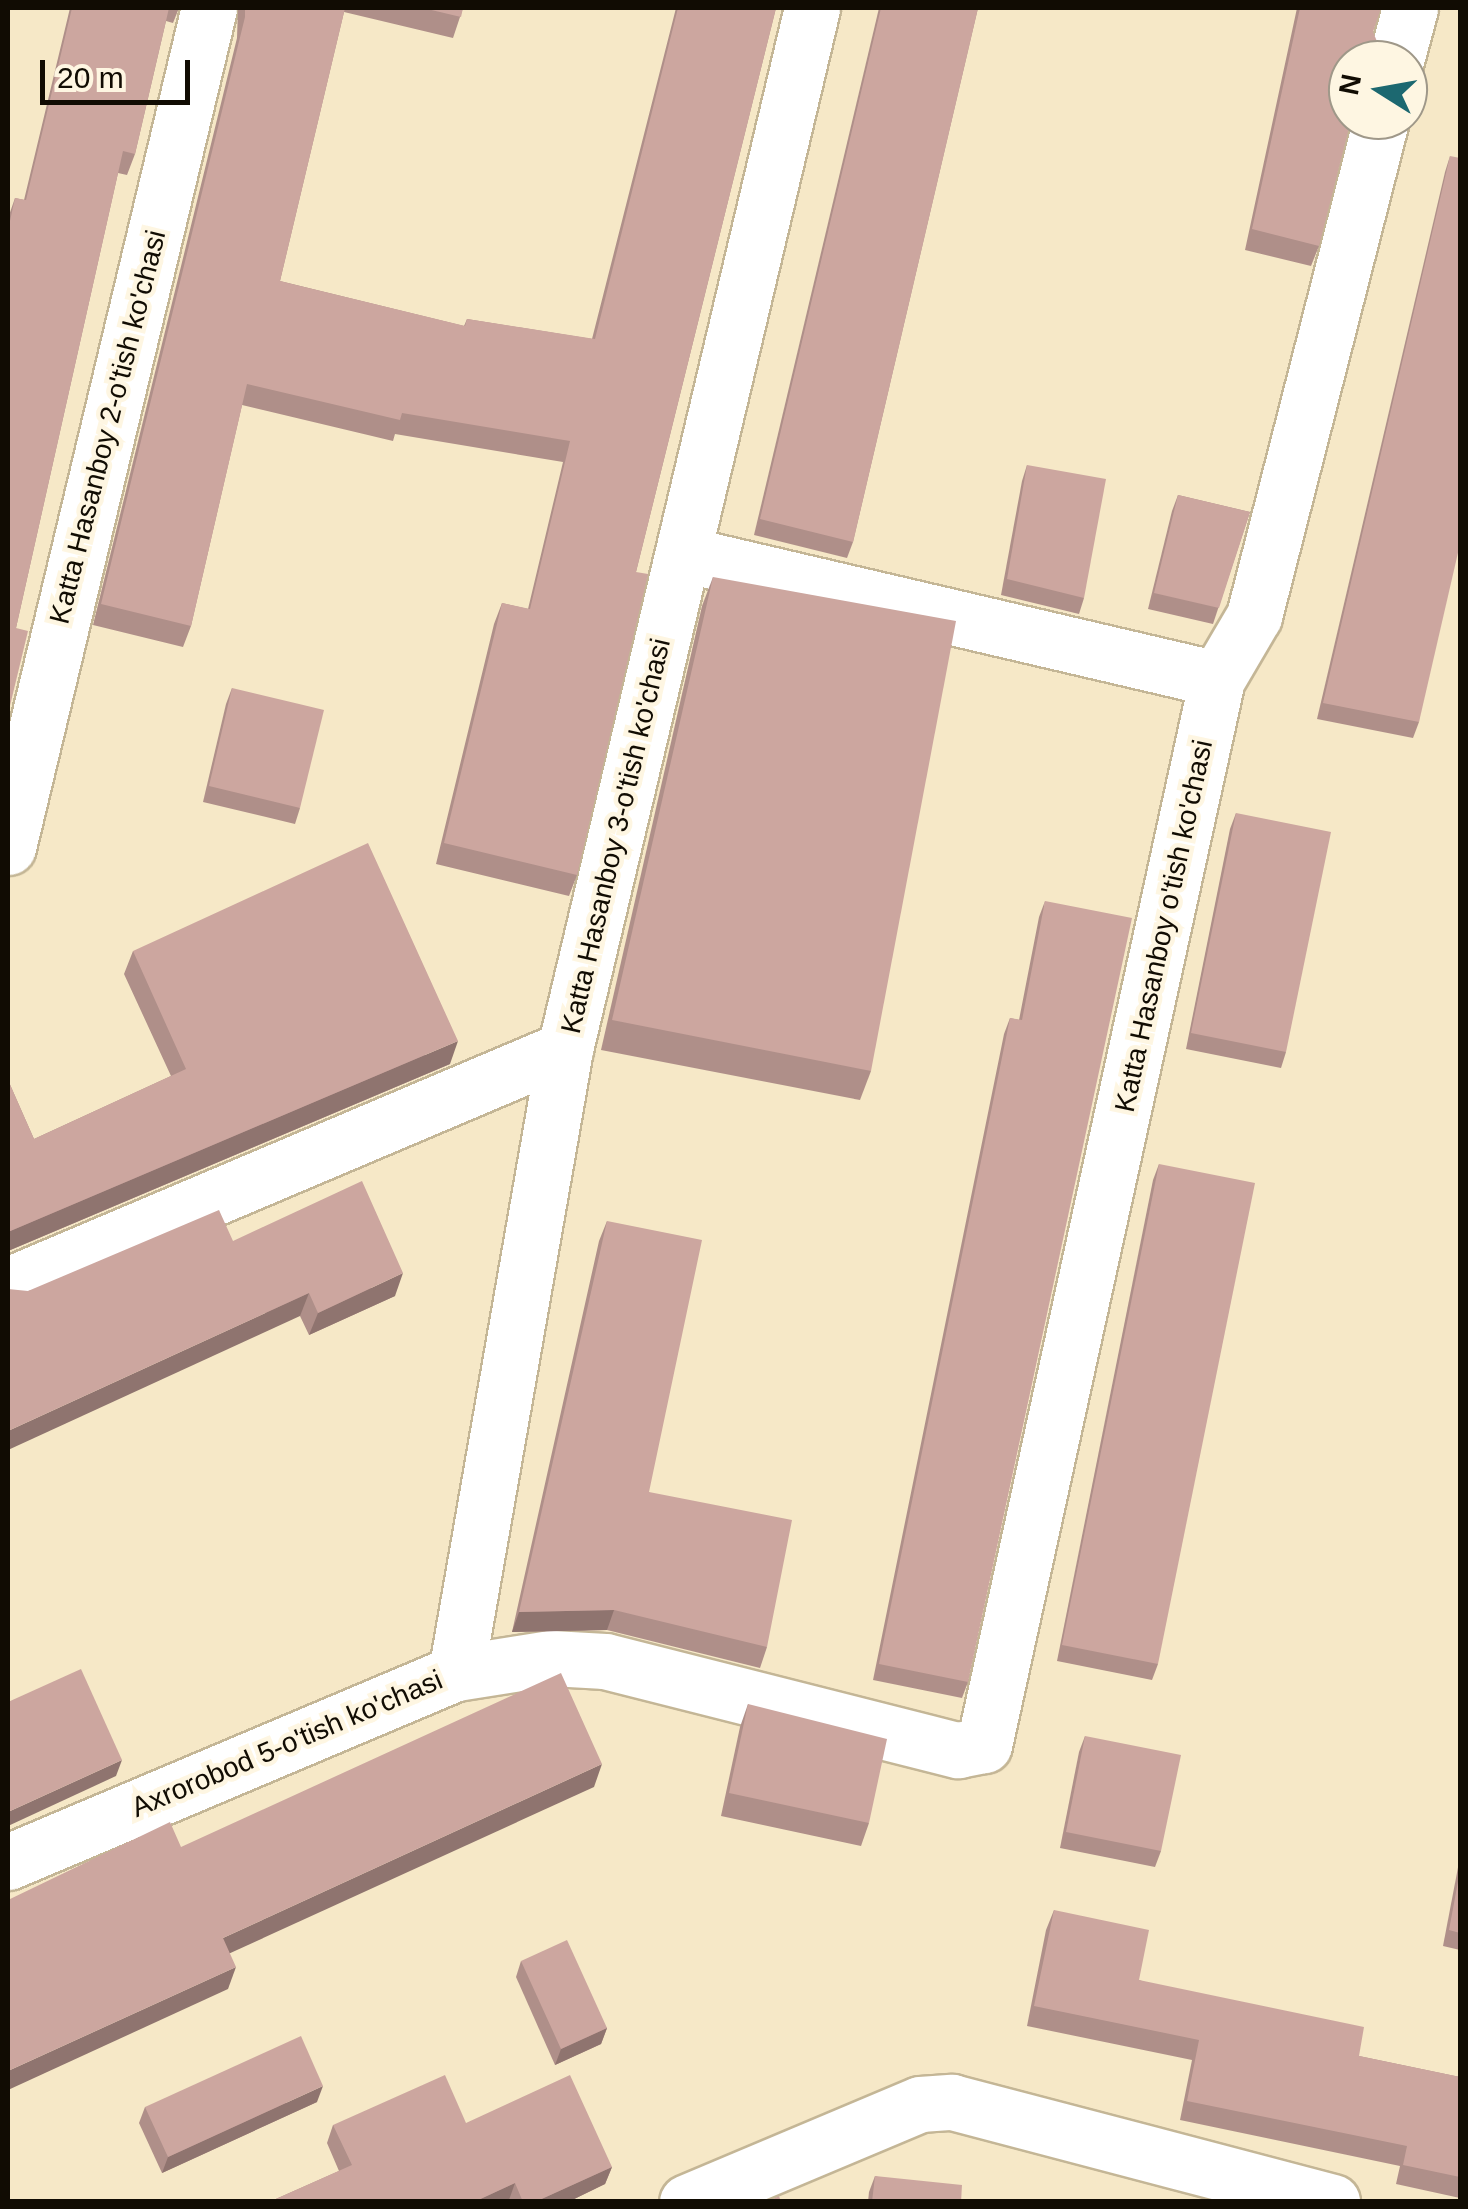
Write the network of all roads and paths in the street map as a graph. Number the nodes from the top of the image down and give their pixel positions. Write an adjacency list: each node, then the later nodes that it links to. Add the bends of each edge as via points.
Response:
1 (209, 8): 8 (street, Katta Hasanboy 2-o'tish ko'chasi)
2 (812, 8): 6 (street, Katta Hasanboy 3-o'tish ko'chasi)
3 (1410, 8): 4 (street)
4 (1401, 40)
5 (1376, 140): 7 (street, Katta Hasanboy o'tish ko'chasi, via 1254,616)
6 (683, 554): 7 (street); 9 (street, Katta Hasanboy 3-o'tish ko'chasi)
7 (1217, 679): 12 (street, Katta Hasanboy o'tish ko'chasi)
8 (8, 847)
9 (565, 1050): 10 (street); 11 (street, Katta Hasanboy 3-o'tish ko'chasi)
10 (8, 1285)
11 (456, 1673): 12 (street, Axrorobod 5-o'tish ko'chasi, via 605,1660 958,1750); 13 (street, Axrorobod 5-o'tish ko'chasi)
12 (984, 1745)
13 (8, 1862)
14 (688, 2202): 15 (street, via 920,2104 952,2102)
15 (1332, 2202)

